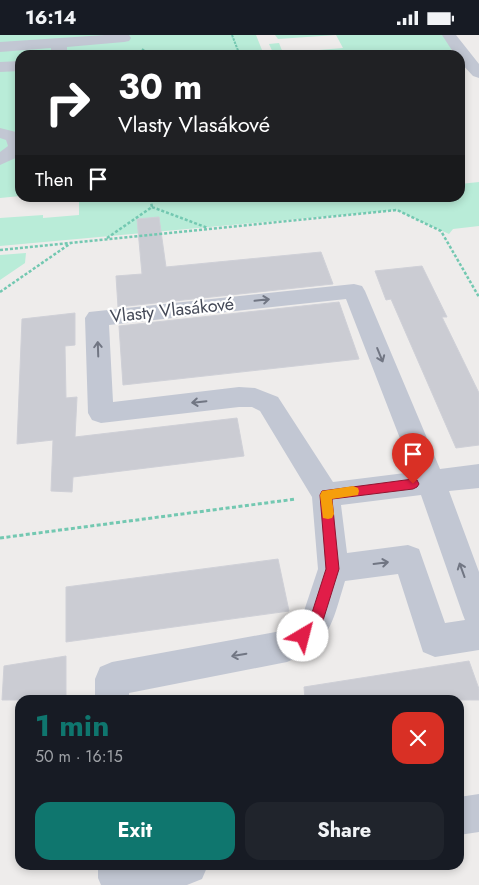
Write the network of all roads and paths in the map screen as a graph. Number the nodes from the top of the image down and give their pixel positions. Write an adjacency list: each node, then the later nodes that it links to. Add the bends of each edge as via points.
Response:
1 (232, 35): 6 (path)
2 (449, 35): 7 (street)
3 (124, 38): 5 (street)
4 (0, 47): 5 (street)
5 (59, 49)
6 (238, 50)
7 (458, 50)
8 (465, 59): 11 (street)
9 (15, 66): 10 (street)
10 (0, 67)
11 (479, 73)
12 (0, 133): 13 (street, via 11,135)
13 (15, 140)
14 (15, 150): 15 (street)
15 (0, 159)
16 (151, 202): 17 (path)
17 (152, 207): 18 (path); 19 (path)
18 (210, 229): 19 (path); 23 (path, via 398,210 440,231)
19 (105, 239): 20 (path)
20 (72, 243): 21 (path); 22 (path)
21 (0, 250)
22 (0, 293)
23 (479, 297)
24 (479, 476): 25 (street)
25 (431, 482): 26 (street); 26 (street, Vlasty Vlasákové, one-way to 25, via 269,404 262,400 247,397 101,413 97,318 354,291); 29 (street, Vlasty Vlasákové, one-way to 25)
26 (326, 495): 27 (path); 28 (street, Vlasty Vlasákové)
27 (0, 538)
28 (333, 569): 30 (street, one-way to 30, via 408,559 435,641); 31 (street, Vlasty Vlasákové, one-way to 31, via 316,623 287,646 112,679)
29 (479, 615)
30 (479, 634)
31 (112, 695)
32 (479, 813): 33 (street)
33 (464, 815)
34 (118, 870): 35 (street, via 118,878)
35 (161, 870)

